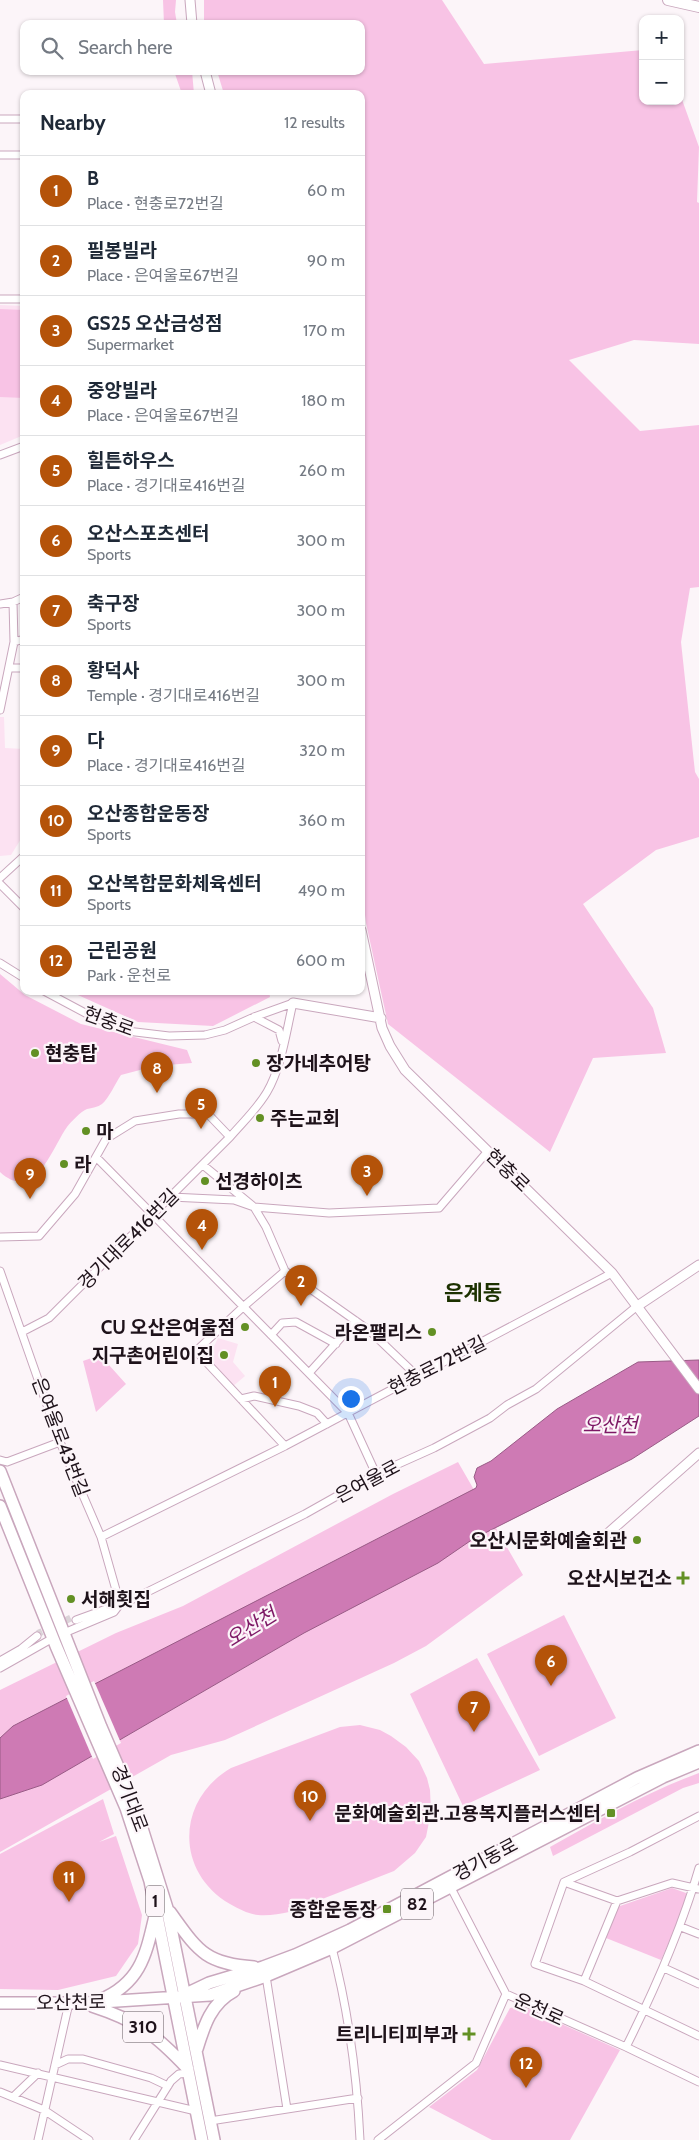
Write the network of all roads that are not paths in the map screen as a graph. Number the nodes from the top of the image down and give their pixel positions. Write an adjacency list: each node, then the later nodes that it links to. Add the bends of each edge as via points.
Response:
1 (190, 0): 4 (street)
2 (668, 0): 3 (main road)
3 (699, 7)
4 (192, 20)
5 (206, 75): 6 (street)
6 (211, 90)
7 (0, 119): 8 (street)
8 (20, 119)
9 (0, 155): 10 (street)
10 (20, 156)
11 (0, 299): 12 (street)
12 (20, 299)
13 (20, 448): 14 (street)
14 (0, 456)
15 (20, 599): 16 (street)
16 (13, 602): 17 (street); 19 (street)
17 (0, 604)
18 (20, 640): 19 (street)
19 (14, 642): 20 (street)
20 (9, 668): 21 (street); 22 (street)
21 (20, 668)
22 (0, 710)
23 (20, 860): 24 (street)
24 (0, 878)
25 (0, 884): 26 (street)
26 (20, 904)
27 (365, 948): 33 (street, 현충로)
28 (0, 963): 29 (street)
29 (20, 976)
30 (53, 995): 32 (street, 현충로, via 127,1031 169,1036 205,1035)
31 (293, 1004): 32 (street, 현충로); 33 (street); 34 (street, 경기대로416번길)
32 (254, 1017): 34 (street, via 279,1030)
33 (381, 1018): 36 (street, 현충로, via 390,1046 405,1070)
34 (283, 1042): 35 (street, 경기대로416번길, via 268,1091)
35 (230, 1136): 37 (street, via 208,1114 179,1114 135,1121 106,1139); 38 (street, 경기대로416번길)
36 (488, 1151): 40 (street, via 439,1208 328,1214); 46 (street, 현충로)
37 (96, 1157): 41 (street); 42 (street, via 76,1194 40,1236)
38 (203, 1165): 39 (street, 경기대로416번길); 40 (street)
39 (170, 1198): 40 (street, via 234,1200); 41 (street, 경기대로416번길)
40 (254, 1207): 45 (street)
41 (153, 1215): 47 (street); 50 (street, 경기대로416번길, via 49,1318)
42 (0, 1237)
43 (699, 1265): 48 (street)
44 (0, 1271): 50 (street, 은여울로43번길)
45 (285, 1271): 47 (street); 49 (street)
46 (612, 1273): 48 (street, 현충로); 54 (street, 현충로72번길)
47 (243, 1307): 51 (street); 56 (street, via 196,1352)
48 (636, 1307): 55 (street, 현충로); 64 (street, 은여울로, via 536,1389 450,1440)
49 (356, 1321): 52 (street); 54 (street)
50 (22, 1332): 59 (street, 은여울로43번길)
51 (271, 1335): 52 (street, via 282,1323 296,1322); 53 (street)
52 (336, 1344): 53 (street)
53 (309, 1373): 57 (street)
54 (416, 1375): 57 (street, 현충로72번길)
55 (699, 1389)
56 (241, 1399): 58 (street, via 254,1396 299,1406 317,1414); 60 (street)
57 (348, 1413): 58 (street, 현충로72번길); 64 (street)
58 (327, 1424): 60 (street, 현충로72번길)
59 (60, 1442): 62 (street, via 7,1462); 66 (street, 은여울로43번길)
60 (285, 1446): 66 (street, 현충로72번길)
61 (699, 1453): 67 (street)
62 (0, 1460)
63 (0, 1470): 71 (main road, 경기대로 / 1)
64 (376, 1474): 68 (street, 은여울로, via 305,1514)
65 (1, 1512): 71 (main road, 경기대로 / 1)
66 (101, 1537): 68 (street, 은여울로43번길)
67 (597, 1544)
68 (120, 1604): 69 (street, 은여울로); 71 (street, via 114,1612)
69 (76, 1620)
70 (37, 1636): 72 (street)
71 (60, 1640): 73 (street); 82 (main road, 경기대로 / 1, via 130,1807 150,1881)
72 (0, 1661)
73 (0, 1668)
74 (699, 1751): 79 (main road, 경기동로 / 82, via 638,1778)
75 (699, 1762): 79 (main road, 경기동로 / 82)
76 (699, 1816): 78 (street)
77 (699, 1868): 80 (street)
78 (564, 1882): 81 (street); 88 (street, via 535,1964)
79 (449, 1883): 85 (main road, 경기동로 / 82); 90 (street)
80 (696, 1888): 81 (street, via 672,1883); 83 (street)
81 (617, 1901): 88 (street)
82 (162, 1909): 87 (main road, via 205,1955 234,1966); 91 (main road, 경기대로 / 1); 92 (main road, 경기대로 / 1); 94 (main road, via 145,1959 134,1975 102,2000)
83 (681, 1927): 84 (street); 86 (street)
84 (699, 1934)
85 (331, 1944): 87 (main road, 경기동로 / 82); 109 (street, via 344,1999)
86 (664, 1968): 89 (street); 96 (street)
87 (264, 1972): 91 (main road, 경기동로 / 82, via 209,1983); 99 (main road, via 215,2006 204,2026); 111 (street)
88 (584, 1982): 96 (street)
89 (699, 1984)
90 (506, 1994): 98 (street, 운천로); 121 (street, 운천로, via 476,2063)
91 (185, 1995): 92 (main road, 경기동로 / 82); 99 (main road, 경기대로 / 1)
92 (173, 1998): 94 (main road, 오산천로 / 82); 102 (main road, 경기대로 / 1)
93 (0, 2003): 95 (main road, 오산천로 / 82)
94 (86, 2003): 95 (main road, 오산천로 / 82); 102 (main road, 310, via 148,2030)
95 (69, 2004): 101 (street)
96 (644, 2010): 97 (street); 98 (street)
97 (699, 2036)
98 (626, 2047): 105 (street, 운천로)
99 (197, 2051): 114 (main road, 경기대로 / 1)
100 (0, 2065): 103 (street)
101 (54, 2065): 104 (street); 106 (street, via 68,2059 83,2058 152,2078)
102 (188, 2071): 106 (street, via 179,2074); 113 (main road, 경기대로 / 1)
103 (38, 2073): 104 (street); 108 (street)
104 (52, 2076): 110 (street); 112 (street)
105 (699, 2082)
106 (168, 2086): 110 (street)
107 (0, 2092): 108 (street)
108 (13, 2097): 112 (street)
109 (358, 2098): 111 (street); 120 (street)
110 (159, 2102): 113 (street); 117 (street)
111 (287, 2109): 114 (street)
112 (44, 2110): 115 (street); 116 (street)
113 (196, 2111): 118 (main road, 경기대로 / 1)
114 (210, 2120): 119 (main road, 경기대로 / 1)
115 (38, 2140)
116 (89, 2140)
117 (134, 2140)
118 (202, 2140)
119 (214, 2140)
120 (360, 2140)
121 (378, 2140)

